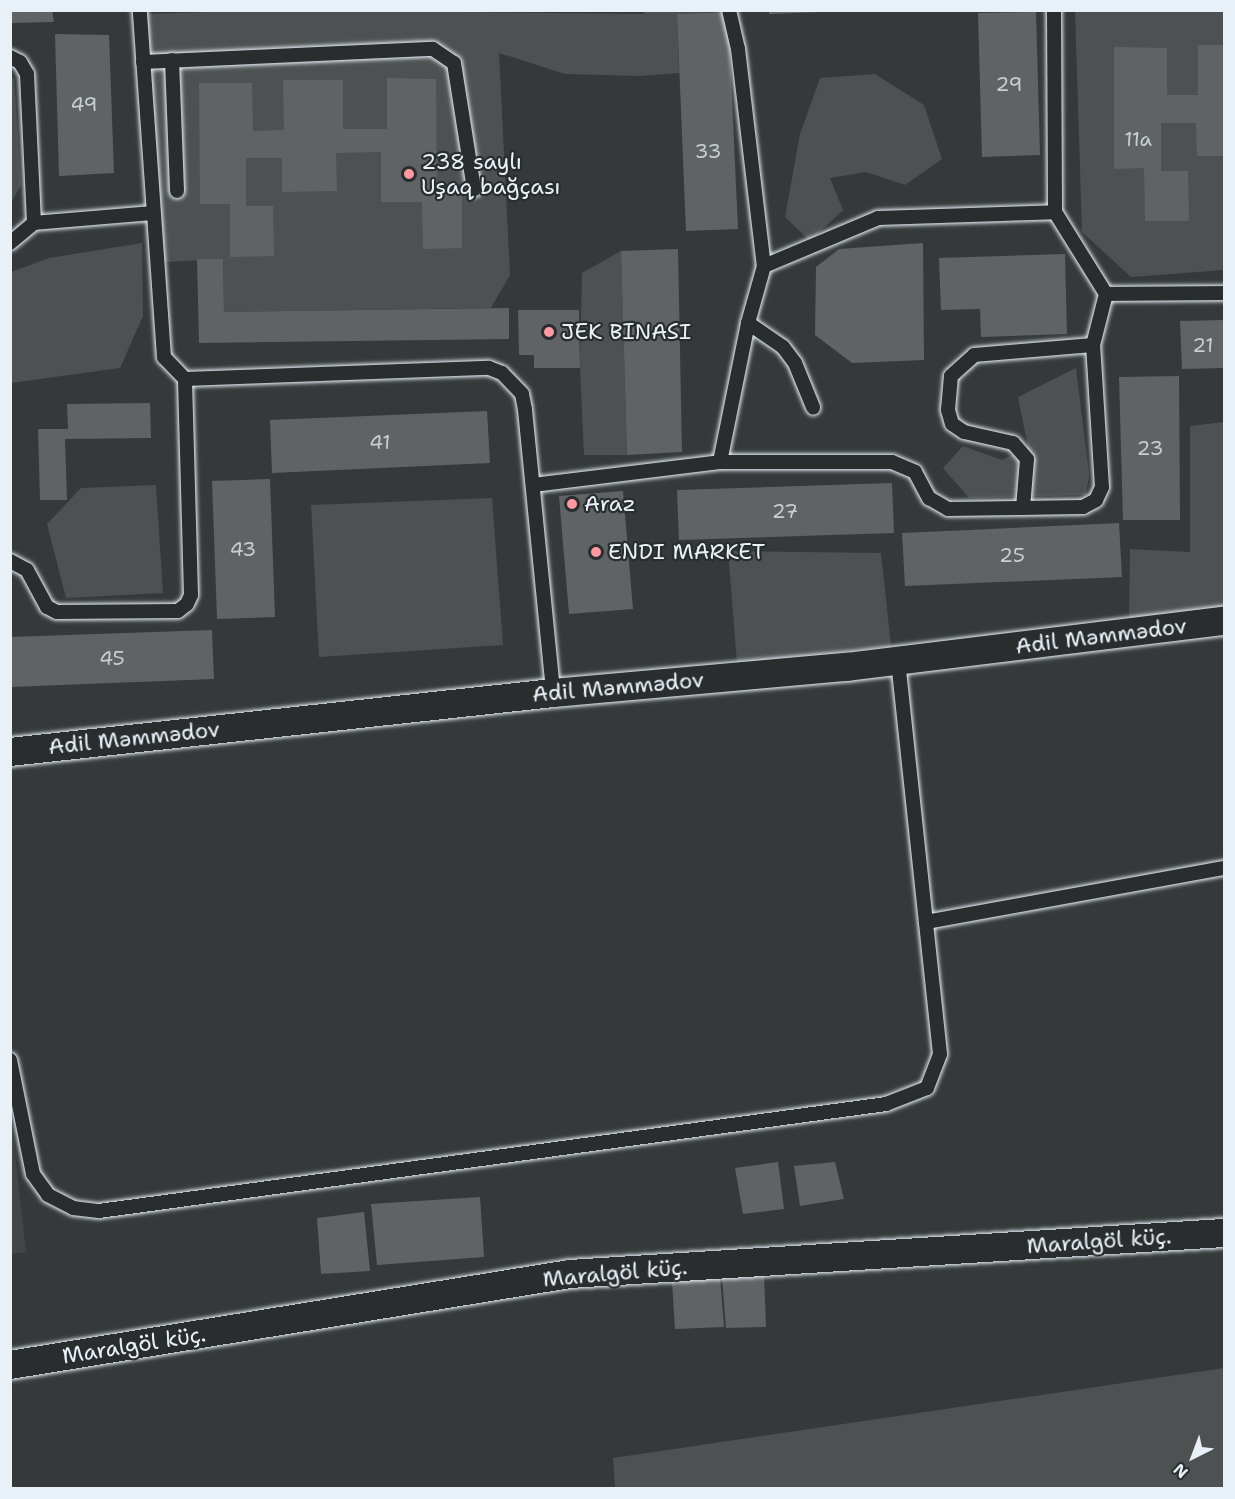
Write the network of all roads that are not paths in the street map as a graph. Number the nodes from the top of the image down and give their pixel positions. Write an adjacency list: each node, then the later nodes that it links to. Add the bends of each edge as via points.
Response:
1 (140, 10): 6 (lane)
2 (729, 10): 13 (lane, via 738,50)
3 (1054, 10): 9 (lane)
4 (10, 57): 11 (lane, via 20,62 27,74)
5 (172, 60): 6 (lane); 7 (lane, via 433,49 454,63); 8 (lane)
6 (142, 62): 10 (lane)
7 (474, 189)
8 (177, 191)
9 (1055, 212): 13 (lane, via 878,218); 15 (lane)
10 (152, 213): 11 (lane); 18 (lane, via 165,357)
11 (34, 223): 12 (lane)
12 (10, 243)
13 (764, 266): 16 (lane)
14 (1224, 292): 15 (lane)
15 (1106, 294): 17 (lane)
16 (748, 323): 19 (lane, via 783,347 795,363); 20 (lane)
17 (1093, 345): 22 (lane, via 1102,487 1096,500 1083,507); 22 (lane, via 974,355 951,376 948,410 952,424 964,432 1013,443 1027,459)
18 (185, 379): 21 (lane, via 489,368 502,373 522,394); 23 (lane, via 191,595 187,604 178,611 57,612 43,602 27,570)
19 (813, 407)
20 (720, 462): 21 (lane); 22 (lane, via 892,462 915,472 929,498 948,509)
21 (533, 485): 26 (lane)
22 (1023, 508)
23 (10, 561)
24 (1224, 621): 25 (street, Adil Məmmədov)
25 (898, 660): 26 (street, Adil Məmmədov); 29 (lane)
26 (553, 693): 27 (street, Adil Məmmədov)
27 (10, 752)
28 (1224, 868): 29 (lane)
29 (926, 922): 30 (lane, via 940,1054 927,1088 886,1104 99,1211 73,1208 48,1195 33,1174)
30 (10, 1060)
31 (1224, 1233): 32 (street, Maralgöl küç., via 570,1274)
32 (10, 1365)

